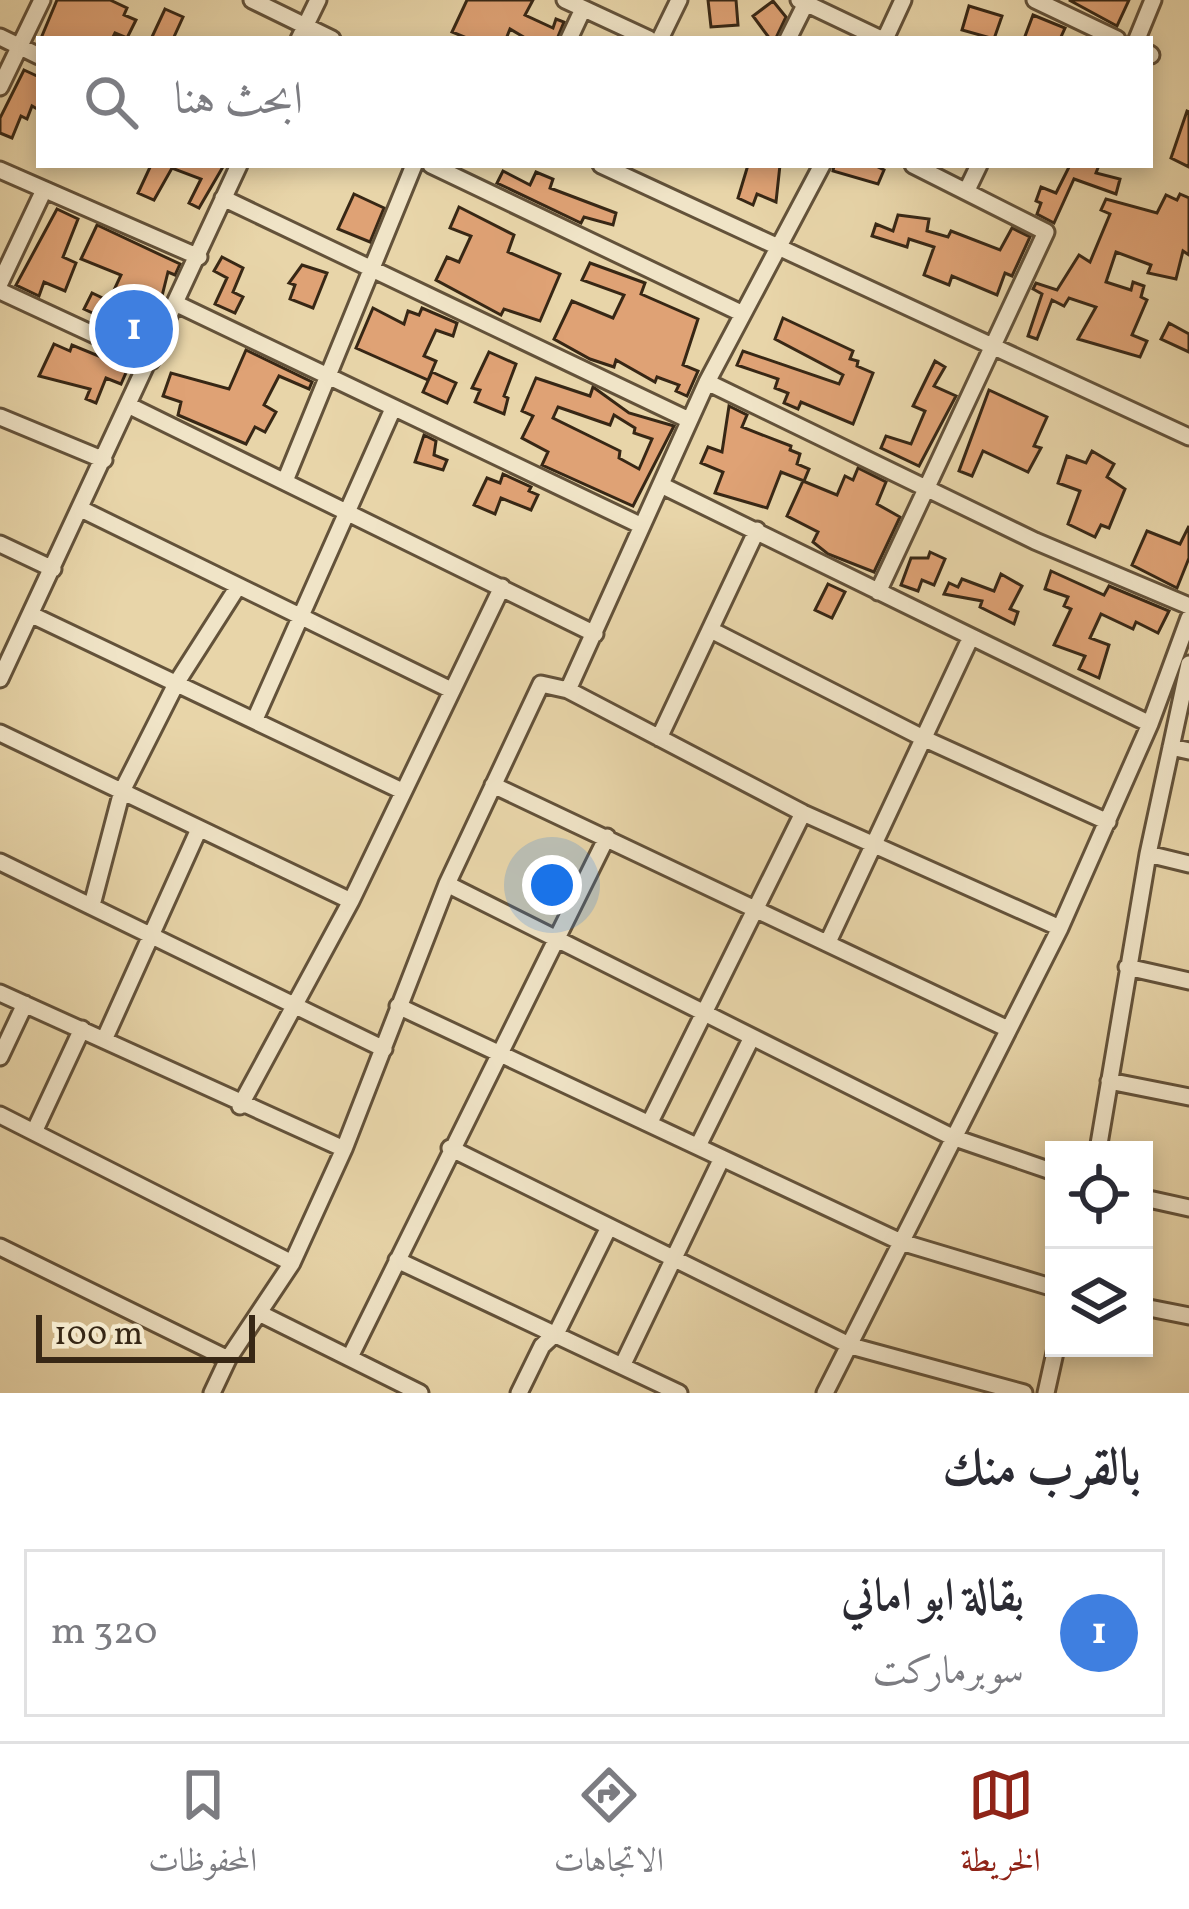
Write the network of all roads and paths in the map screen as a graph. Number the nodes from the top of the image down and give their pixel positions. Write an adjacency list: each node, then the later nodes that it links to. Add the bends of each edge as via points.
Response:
1 (42, 0): 21 (street)
2 (252, 0): 11 (street)
3 (317, 0): 11 (street)
4 (565, 0): 10 (street)
5 (679, 0): 14 (street)
6 (903, 0): 17 (street)
7 (1035, 0): 18 (street)
8 (1153, 0): 19 (street)
9 (802, 2): 15 (street); 16 (street)
10 (583, 8): 12 (street); 13 (street)
11 (302, 33)
12 (570, 36)
13 (643, 36)
14 (661, 36)
15 (789, 36)
16 (876, 36)
17 (885, 36)
18 (1111, 36)
19 (1138, 36)
20 (0, 38): 21 (street)
21 (20, 46): 22 (street); 23 (street)
22 (36, 54)
23 (0, 87)
24 (238, 168): 34 (street)
25 (413, 168): 37 (street)
26 (437, 168): 40 (street)
27 (607, 168): 35 (street)
28 (819, 168): 35 (street)
29 (919, 168): 33 (street)
30 (978, 168): 33 (street)
31 (0, 170): 32 (street)
32 (44, 190): 36 (street); 38 (street)
33 (967, 190): 41 (street, via 1046,232)
34 (224, 198): 36 (street); 37 (street)
35 (777, 249): 40 (street); 41 (street)
36 (199, 257): 39 (street)
37 (371, 265): 43 (street); 48 (street)
38 (0, 287): 42 (street)
39 (177, 304): 42 (street); 43 (street)
40 (741, 313): 44 (street)
41 (991, 350): 49 (street); 53 (street)
42 (151, 361): 45 (street)
43 (325, 377): 46 (street); 51 (street)
44 (706, 382): 48 (street); 53 (street)
45 (130, 406): 50 (street); 51 (street)
46 (392, 410): 55 (street); 56 (street)
47 (0, 416): 50 (street)
48 (689, 420): 52 (street)
49 (1189, 437)
50 (104, 460): 54 (street)
51 (285, 482): 55 (street)
52 (661, 485): 56 (street); 57 (street)
53 (925, 488): 62 (street); 63 (street)
54 (82, 509): 59 (street); 61 (street)
55 (350, 512): 60 (street); 65 (street)
56 (642, 526): 68 (street)
57 (757, 530): 62 (street); 67 (street)
58 (0, 544): 59 (street)
59 (53, 569): 64 (street)
60 (502, 587): 68 (street); 73 (street)
61 (236, 588): 65 (street); 72 (street)
62 (878, 592): 69 (street)
63 (1189, 606)
64 (32, 615): 71 (street); 72 (street)
65 (301, 617): 73 (street); 75 (street)
66 (1189, 618): 76 (street)
67 (711, 631): 78 (street); 79 (street)
68 (595, 634): 74 (street)
69 (970, 639): 76 (street); 79 (street)
70 (1189, 664): 80 (street)
71 (1, 676)
72 (177, 682): 75 (street); 83 (street)
73 (451, 690): 84 (street)
74 (568, 690): 78 (street); 82 (street, via 548,681 536,690)
75 (256, 717): 84 (street)
76 (1150, 724): 86 (street)
77 (0, 733): 83 (street)
78 (658, 738): 85 (street)
79 (925, 739): 86 (street); 89 (street)
80 (1171, 746): 81 (street); 90 (street)
81 (1189, 751)
82 (493, 785): 88 (street); 93 (street)
83 (122, 790): 87 (street); 95 (street)
84 (400, 790): 94 (street)
85 (803, 812): 89 (street); 96 (street)
86 (1108, 822): 97 (street)
87 (199, 829): 94 (street); 98 (street)
88 (607, 837): 96 (street); 99 (street)
89 (877, 847): 97 (street); 100 (street)
90 (1148, 854): 92 (street); 101 (street)
91 (0, 862): 95 (street)
92 (1189, 864)
93 (447, 884): 99 (street); 106 (street)
94 (351, 901): 105 (street)
95 (92, 905): 98 (street)
96 (752, 909): 100 (street); 107 (street)
97 (1060, 928): 109 (street)
98 (153, 936): 105 (street); 110 (street)
99 (560, 940): 107 (street); 113 (street)
100 (828, 942): 109 (street)
101 (1127, 967): 102 (street); 115 (street)
102 (1189, 981)
103 (0, 993): 104 (street)
104 (26, 1004): 108 (street); 114 (street)
105 (294, 1006): 112 (street); 117 (street)
106 (398, 1006): 112 (street); 113 (street)
107 (701, 1016): 111 (street); 119 (street)
108 (82, 1029): 110 (street); 120 (street)
109 (1008, 1029): 121 (street)
110 (104, 1040): 117 (street)
111 (751, 1040): 121 (street); 123 (street)
112 (384, 1049): 125 (street)
113 (500, 1054): 119 (street); 124 (street)
114 (0, 1057)
115 (1109, 1081): 116 (street); 122 (street)
116 (1189, 1096)
117 (240, 1106): 125 (street)
118 (0, 1115): 120 (street)
119 (650, 1122): 123 (street)
120 (34, 1132): 135 (street)
121 (952, 1137): 127 (street); 131 (street)
122 (1099, 1141)
123 (698, 1146): 126 (street)
124 (450, 1148): 130 (street); 133 (street)
125 (344, 1149): 135 (street)
126 (722, 1158): 131 (street); 134 (street)
127 (1045, 1169)
128 (1153, 1200): 129 (street)
129 (1189, 1208)
130 (609, 1227): 134 (street); 140 (street)
131 (902, 1242): 136 (street); 141 (street)
132 (0, 1247): 144 (street)
133 (398, 1260): 140 (street); 142 (street)
134 (674, 1260): 141 (street); 145 (street)
135 (292, 1263): 138 (street)
136 (1045, 1285)
137 (1153, 1309): 139 (street)
138 (261, 1314): 142 (street); 144 (street)
139 (1189, 1316)
140 (556, 1332): 145 (street); 148 (street)
141 (850, 1346): 150 (street); 151 (street)
142 (350, 1357): 147 (street)
143 (1054, 1357): 152 (street)
144 (228, 1359): 146 (street)
145 (622, 1364): 149 (street)
146 (212, 1393)
147 (420, 1393)
148 (519, 1393)
149 (679, 1393)
150 (825, 1393)
151 (1024, 1393)
152 (1046, 1393)

